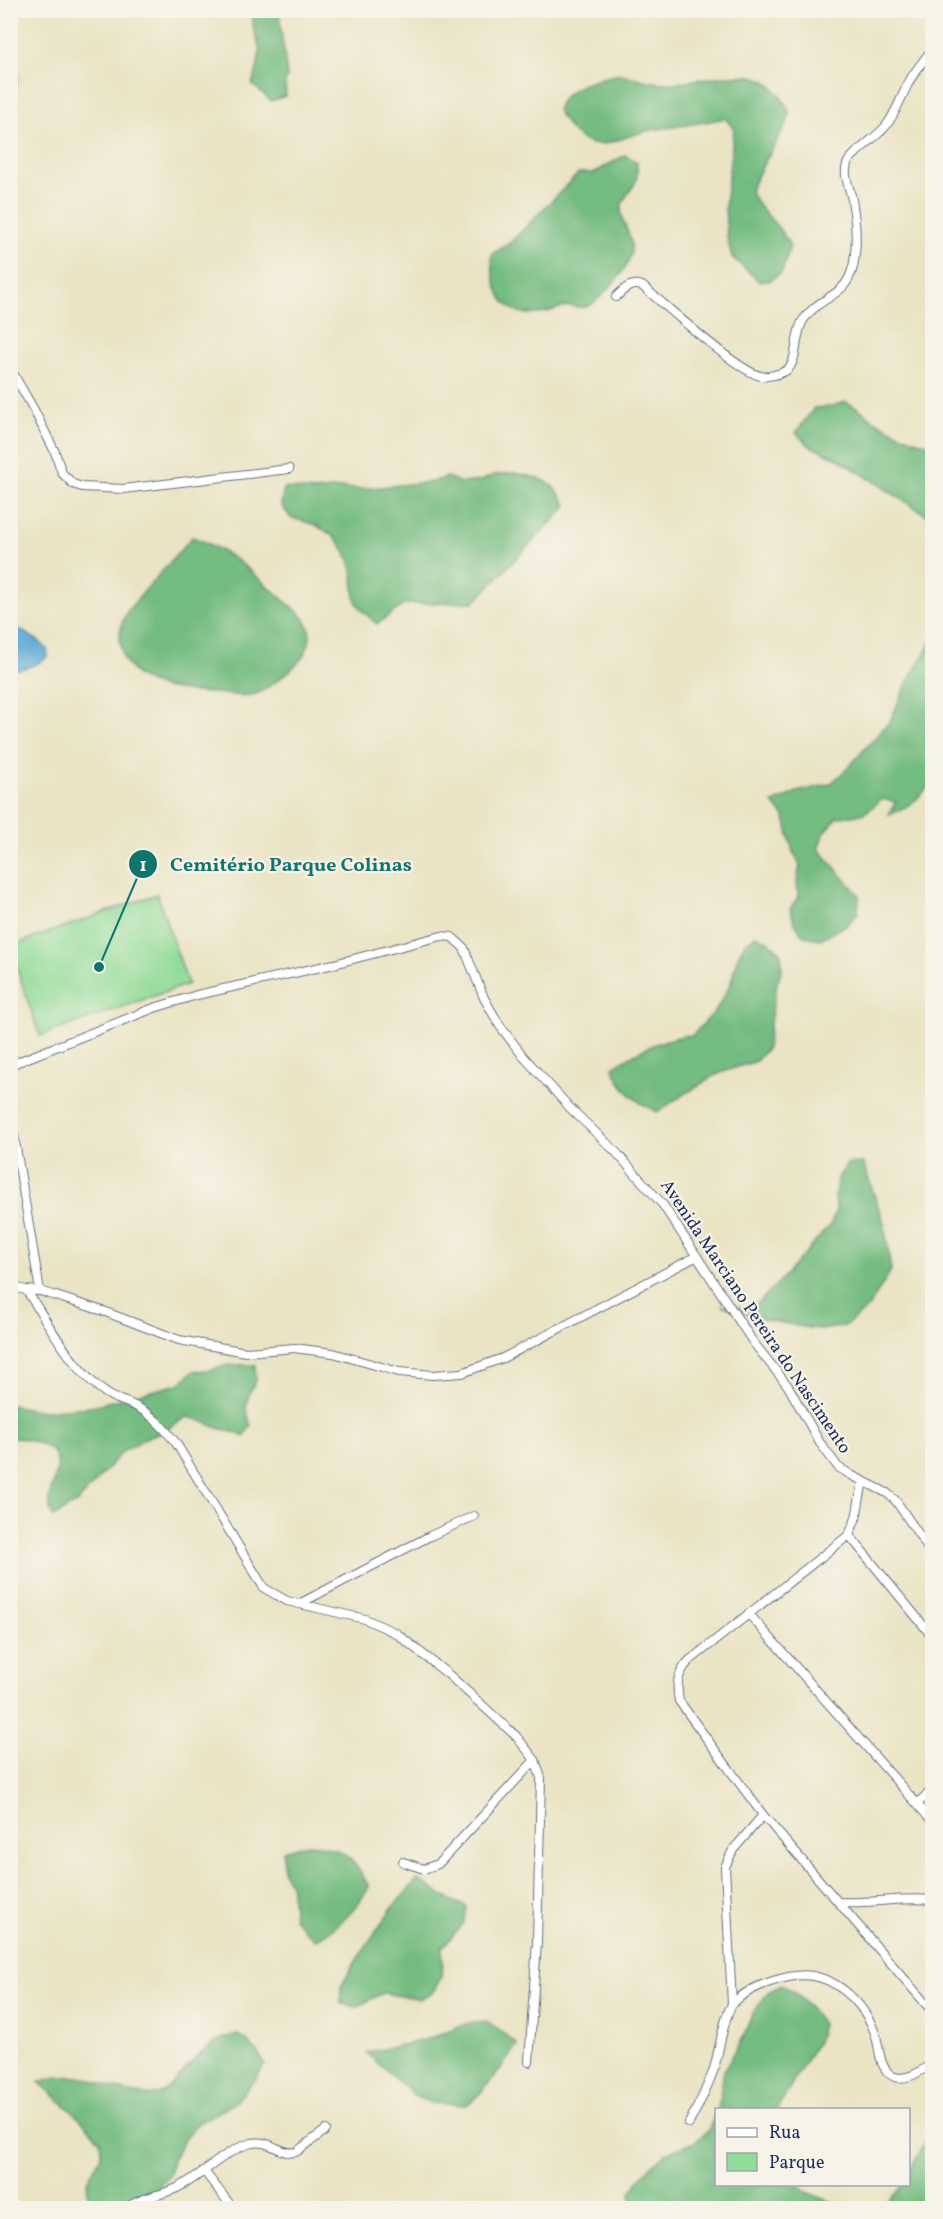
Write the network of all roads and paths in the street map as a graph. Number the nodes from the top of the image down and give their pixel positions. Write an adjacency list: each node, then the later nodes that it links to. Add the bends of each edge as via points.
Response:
1 (933, 49): 2 (street, via 909,81 885,127 848,162 846,172 855,222 852,273 848,282 804,319 792,364 786,370 761,376 748,370 642,286 630,285)
2 (616, 297)
3 (10, 368): 4 (street, via 40,420 62,473 73,484 123,489)
4 (289, 469)
5 (10, 1065): 7 (street, Avenida Marciano Pereira do Nascimento, via 197,995 441,936 452,937 464,948 484,998 523,1056 647,1185)
6 (10, 1112): 10 (street)
7 (697, 1256): 10 (street, via 502,1358 462,1373 433,1375 399,1372 333,1353 294,1348 246,1352 179,1340); 11 (street, Avenida Marciano Pereira do Nascimento, via 753,1342 788,1386 820,1443 838,1467)
8 (10, 1286): 9 (street)
9 (26, 1290): 10 (street); 15 (street, via 89,1380 113,1399 133,1405 163,1426 264,1588)
10 (40, 1291)
11 (863, 1481): 13 (street); 14 (street, Avenida Marciano Pereira do Nascimento, via 896,1501)
12 (474, 1516): 15 (street)
13 (849, 1535): 16 (street); 17 (street)
14 (933, 1554)
15 (299, 1604): 18 (street, via 364,1619 396,1633 516,1736)
16 (749, 1614): 20 (street); 21 (street, via 689,1661 680,1671 676,1688 679,1701)
17 (933, 1636)
18 (535, 1760): 23 (street, via 438,1864 424,1869); 28 (street, via 541,1778)
19 (933, 1790): 20 (street)
20 (918, 1803): 22 (street)
21 (762, 1815): 25 (street); 26 (street, via 733,1850 725,1867)
22 (933, 1821)
23 (404, 1862)
24 (933, 1900): 25 (street)
25 (839, 1902): 27 (street)
26 (732, 2004): 29 (street, via 775,1979 818,1977 843,1990 866,2014 888,2073 898,2078 912,2076); 30 (street, via 705,2094)
27 (933, 2012)
28 (529, 2062)
29 (933, 2064)
30 (689, 2123)
31 (326, 2130): 32 (street, via 296,2152 253,2143)
32 (204, 2171): 33 (street, via 181,2186); 34 (street)
33 (126, 2208)
34 (233, 2208)

